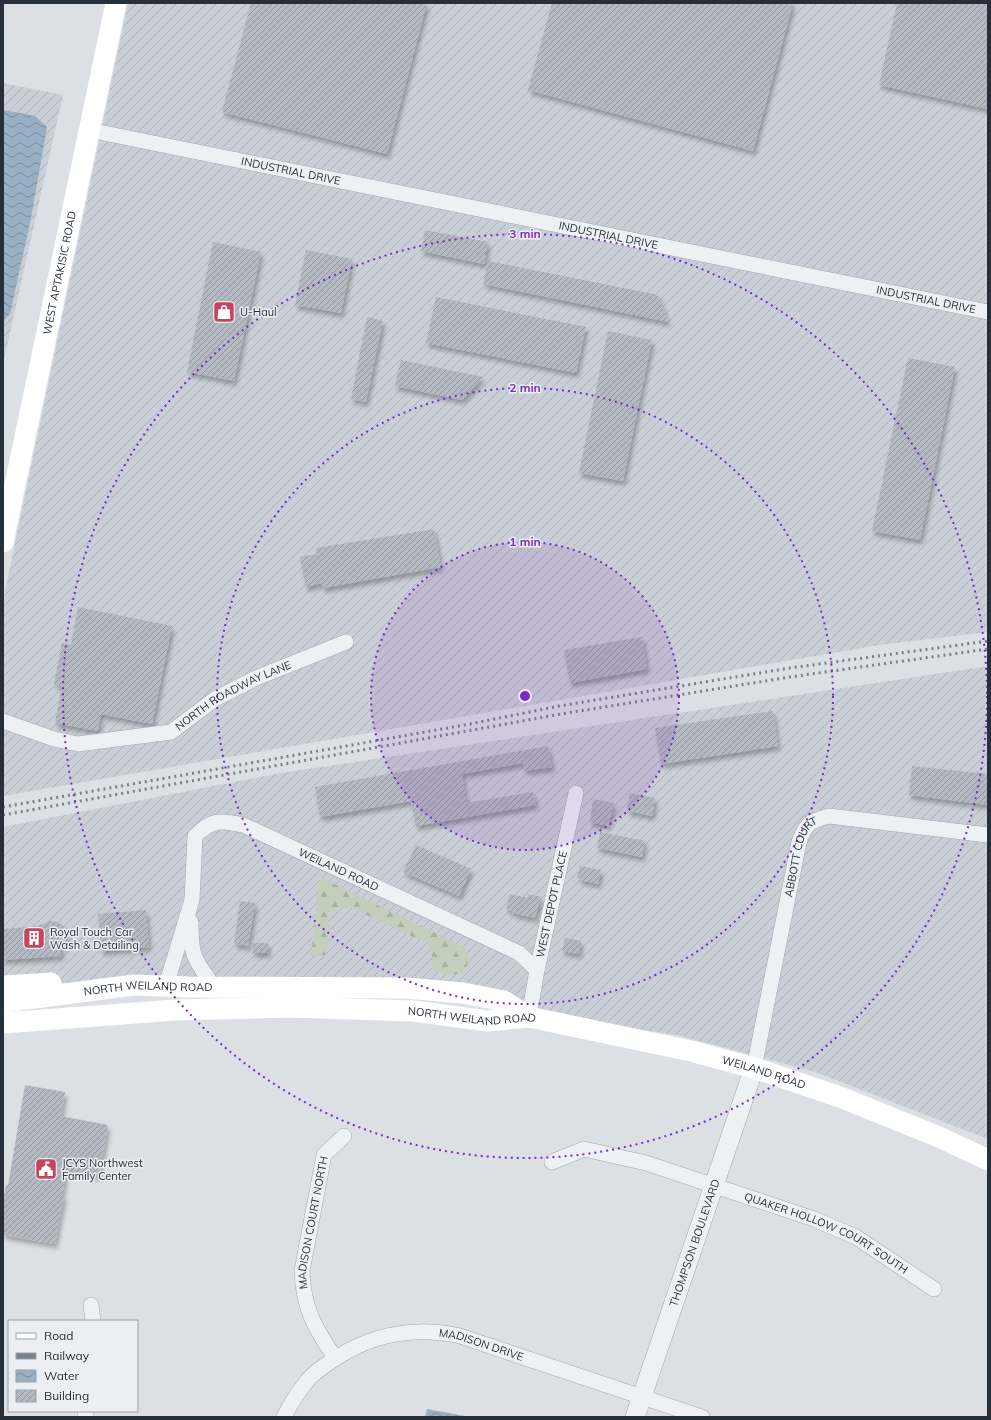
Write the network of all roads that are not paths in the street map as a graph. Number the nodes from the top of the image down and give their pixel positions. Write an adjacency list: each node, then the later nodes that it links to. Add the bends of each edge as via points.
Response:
1 (116, 3): 2 (main road, WEST APTAKISIC ROAD)
2 (89, 130): 3 (street, INDUSTRIAL DRIVE); 4 (main road, WEST APTAKISIC ROAD)
3 (988, 312)
4 (3, 542)
5 (346, 642): 6 (street, NORTH ROADWAY LANE, via 249,681 215,699 172,732 78,744 54,739)
6 (3, 721)
7 (576, 793): 10 (street, WEST DEPOT PLACE)
8 (988, 835): 17 (street, ABBOTT COURT, via 830,816 812,820 804,829 799,842)
9 (192, 900): 10 (street, WEILAND ROAD, via 195,836 213,822 227,821 244,825 519,953); 12 (street, WEILAND ROAD); 13 (street, WEILAND ROAD, via 191,949 194,960)
10 (537, 970): 15 (street, WEST DEPOT PLACE)
11 (3, 986): 12 (main road, via 140,978)
12 (166, 986): 13 (main road, NORTH WEILAND ROAD); 14 (main road, NORTH WEILAND ROAD, via 134,985)
13 (214, 987): 15 (main road, NORTH WEILAND ROAD, via 406,988 456,992 504,1001)
14 (3, 1002)
15 (529, 1017): 16 (main road, NORTH WEILAND ROAD, via 488,1021 412,1011 289,1007 176,1010); 17 (main road, WEILAND ROAD, via 684,1049)
16 (3, 1023)
17 (754, 1068): 19 (main road, WEILAND ROAD, via 840,1097); 21 (street, THOMPSON BOULEVARD)
18 (344, 1136): 25 (street, MADISON COURT NORTH, via 324,1155 302,1271 306,1307 315,1327)
19 (988, 1160)
20 (552, 1162): 21 (street, QUAKER HOLLOW COURT SOUTH, via 584,1149 646,1163)
21 (714, 1186): 22 (street, QUAKER HOLLOW COURT SOUTH, via 814,1219 856,1237); 26 (street, THOMPSON BOULEVARD)
22 (934, 1289)
23 (91, 1305): 24 (street)
24 (93, 1320)
25 (335, 1358): 26 (street, MADISON DRIVE, via 371,1339 413,1332 441,1332 460,1336); 27 (street, MADISON DRIVE, via 307,1380)
26 (642, 1397): 28 (street, THOMPSON BOULEVARD); 29 (street, MADISON DRIVE)
27 (284, 1417)
28 (636, 1417)
29 (702, 1417)

